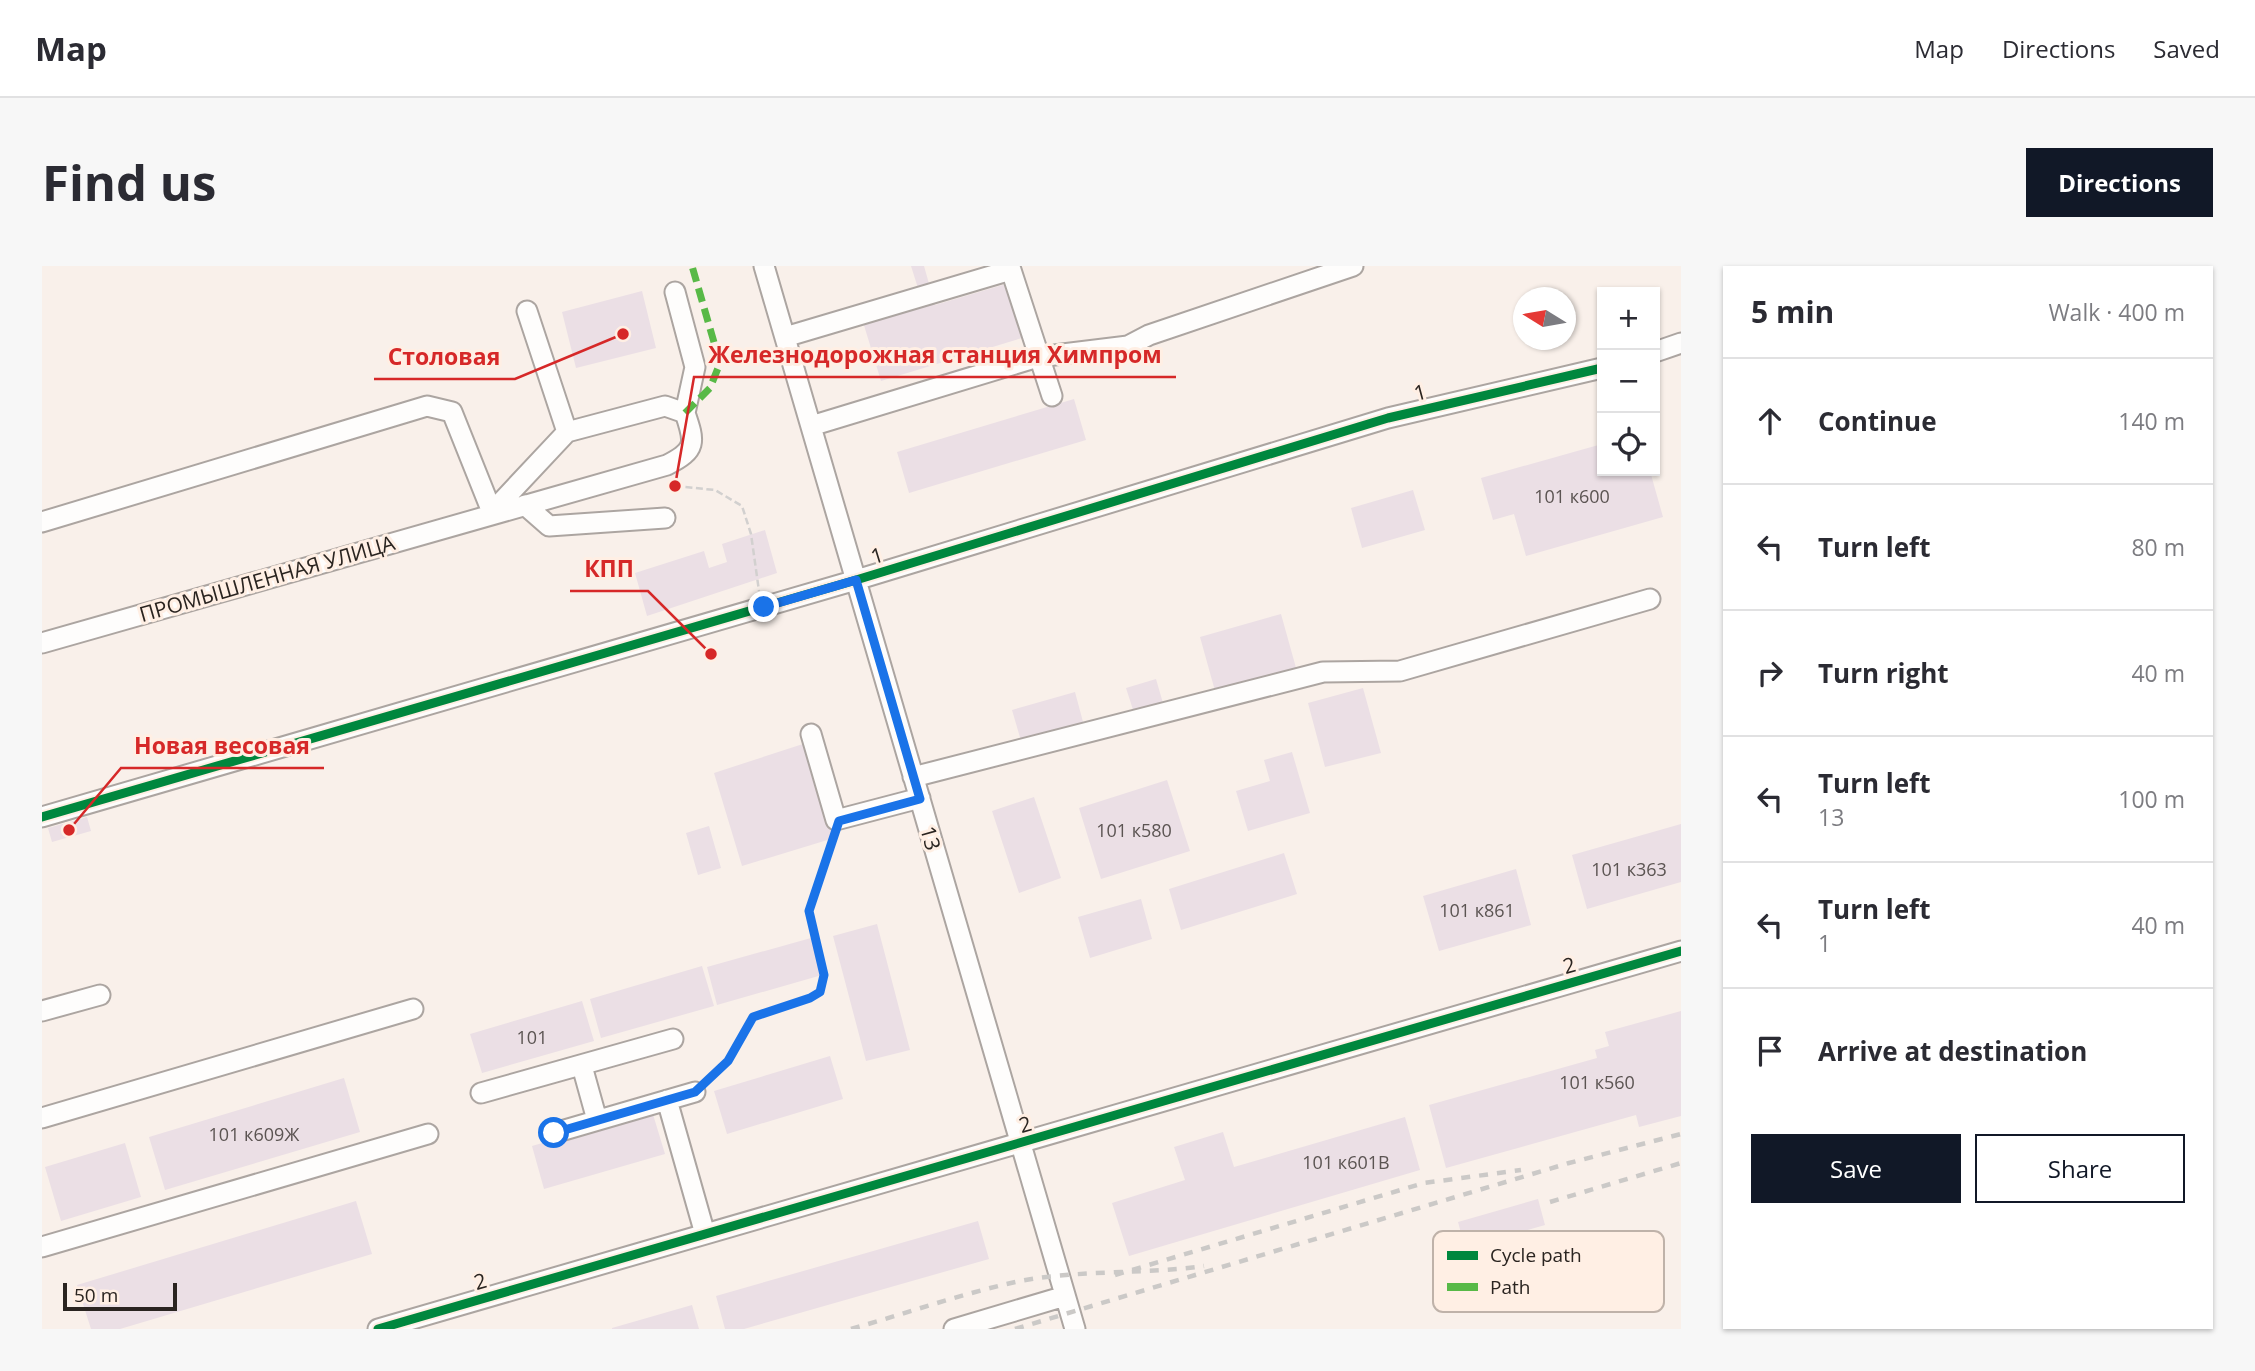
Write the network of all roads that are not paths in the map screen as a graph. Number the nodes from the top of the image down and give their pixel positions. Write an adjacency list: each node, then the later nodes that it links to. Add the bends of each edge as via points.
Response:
1 (764, 266): 6 (street, 13)
2 (1353, 266): 9 (street, via 1128,346)
3 (1017, 268): 6 (street); 9 (street)
4 (675, 292): 12 (street, via 695,367)
5 (527, 311): 14 (street)
6 (785, 337): 13 (street, 13)
7 (1681, 343): 8 (street)
8 (1660, 350)
9 (1038, 357): 11 (street); 13 (street)
10 (1597, 369): 19 (street, 1, via 1388,418)
11 (1052, 397)
12 (685, 412): 14 (street, via 665,406); 15 (street, ПРОМЫШЛЕННАЯ УЛИЦА, via 692,432 692,447 686,456)
13 (811, 426): 19 (street, 13)
14 (567, 432): 16 (street)
15 (525, 506): 16 (street, ПРОМЫШЛЕННАЯ УЛИЦА); 17 (street, via 549,526)
16 (492, 512): 18 (street, via 452,412 428,406); 21 (street, ПРОМЫШЛЕННАЯ УЛИЦА)
17 (665, 518)
18 (42, 522)
19 (856, 580): 23 (street, 13); 25 (street, 1)
20 (1650, 599): 23 (street, via 1400,671 1323,672)
21 (42, 643)
22 (811, 734): 24 (street, via 836,820)
23 (914, 777): 24 (street, 13)
24 (920, 799): 39 (street, 13)
25 (42, 817)
26 (1681, 951): 39 (street, 2)
27 (100, 995): 29 (street)
28 (413, 1009): 35 (street)
29 (42, 1011)
30 (673, 1039): 31 (street)
31 (582, 1066): 33 (street); 36 (street)
32 (695, 1092): 34 (street)
33 (481, 1093)
34 (667, 1100): 36 (street); 40 (street)
35 (42, 1118)
36 (597, 1121): 37 (street)
37 (554, 1133)
38 (428, 1134): 41 (street)
39 (1020, 1143): 40 (street, 2); 42 (street, 13)
40 (705, 1234): 43 (street, 2)
41 (42, 1247)
42 (1065, 1296): 44 (street); 45 (street, 13)
43 (378, 1329)
44 (954, 1329)
45 (1075, 1329)

